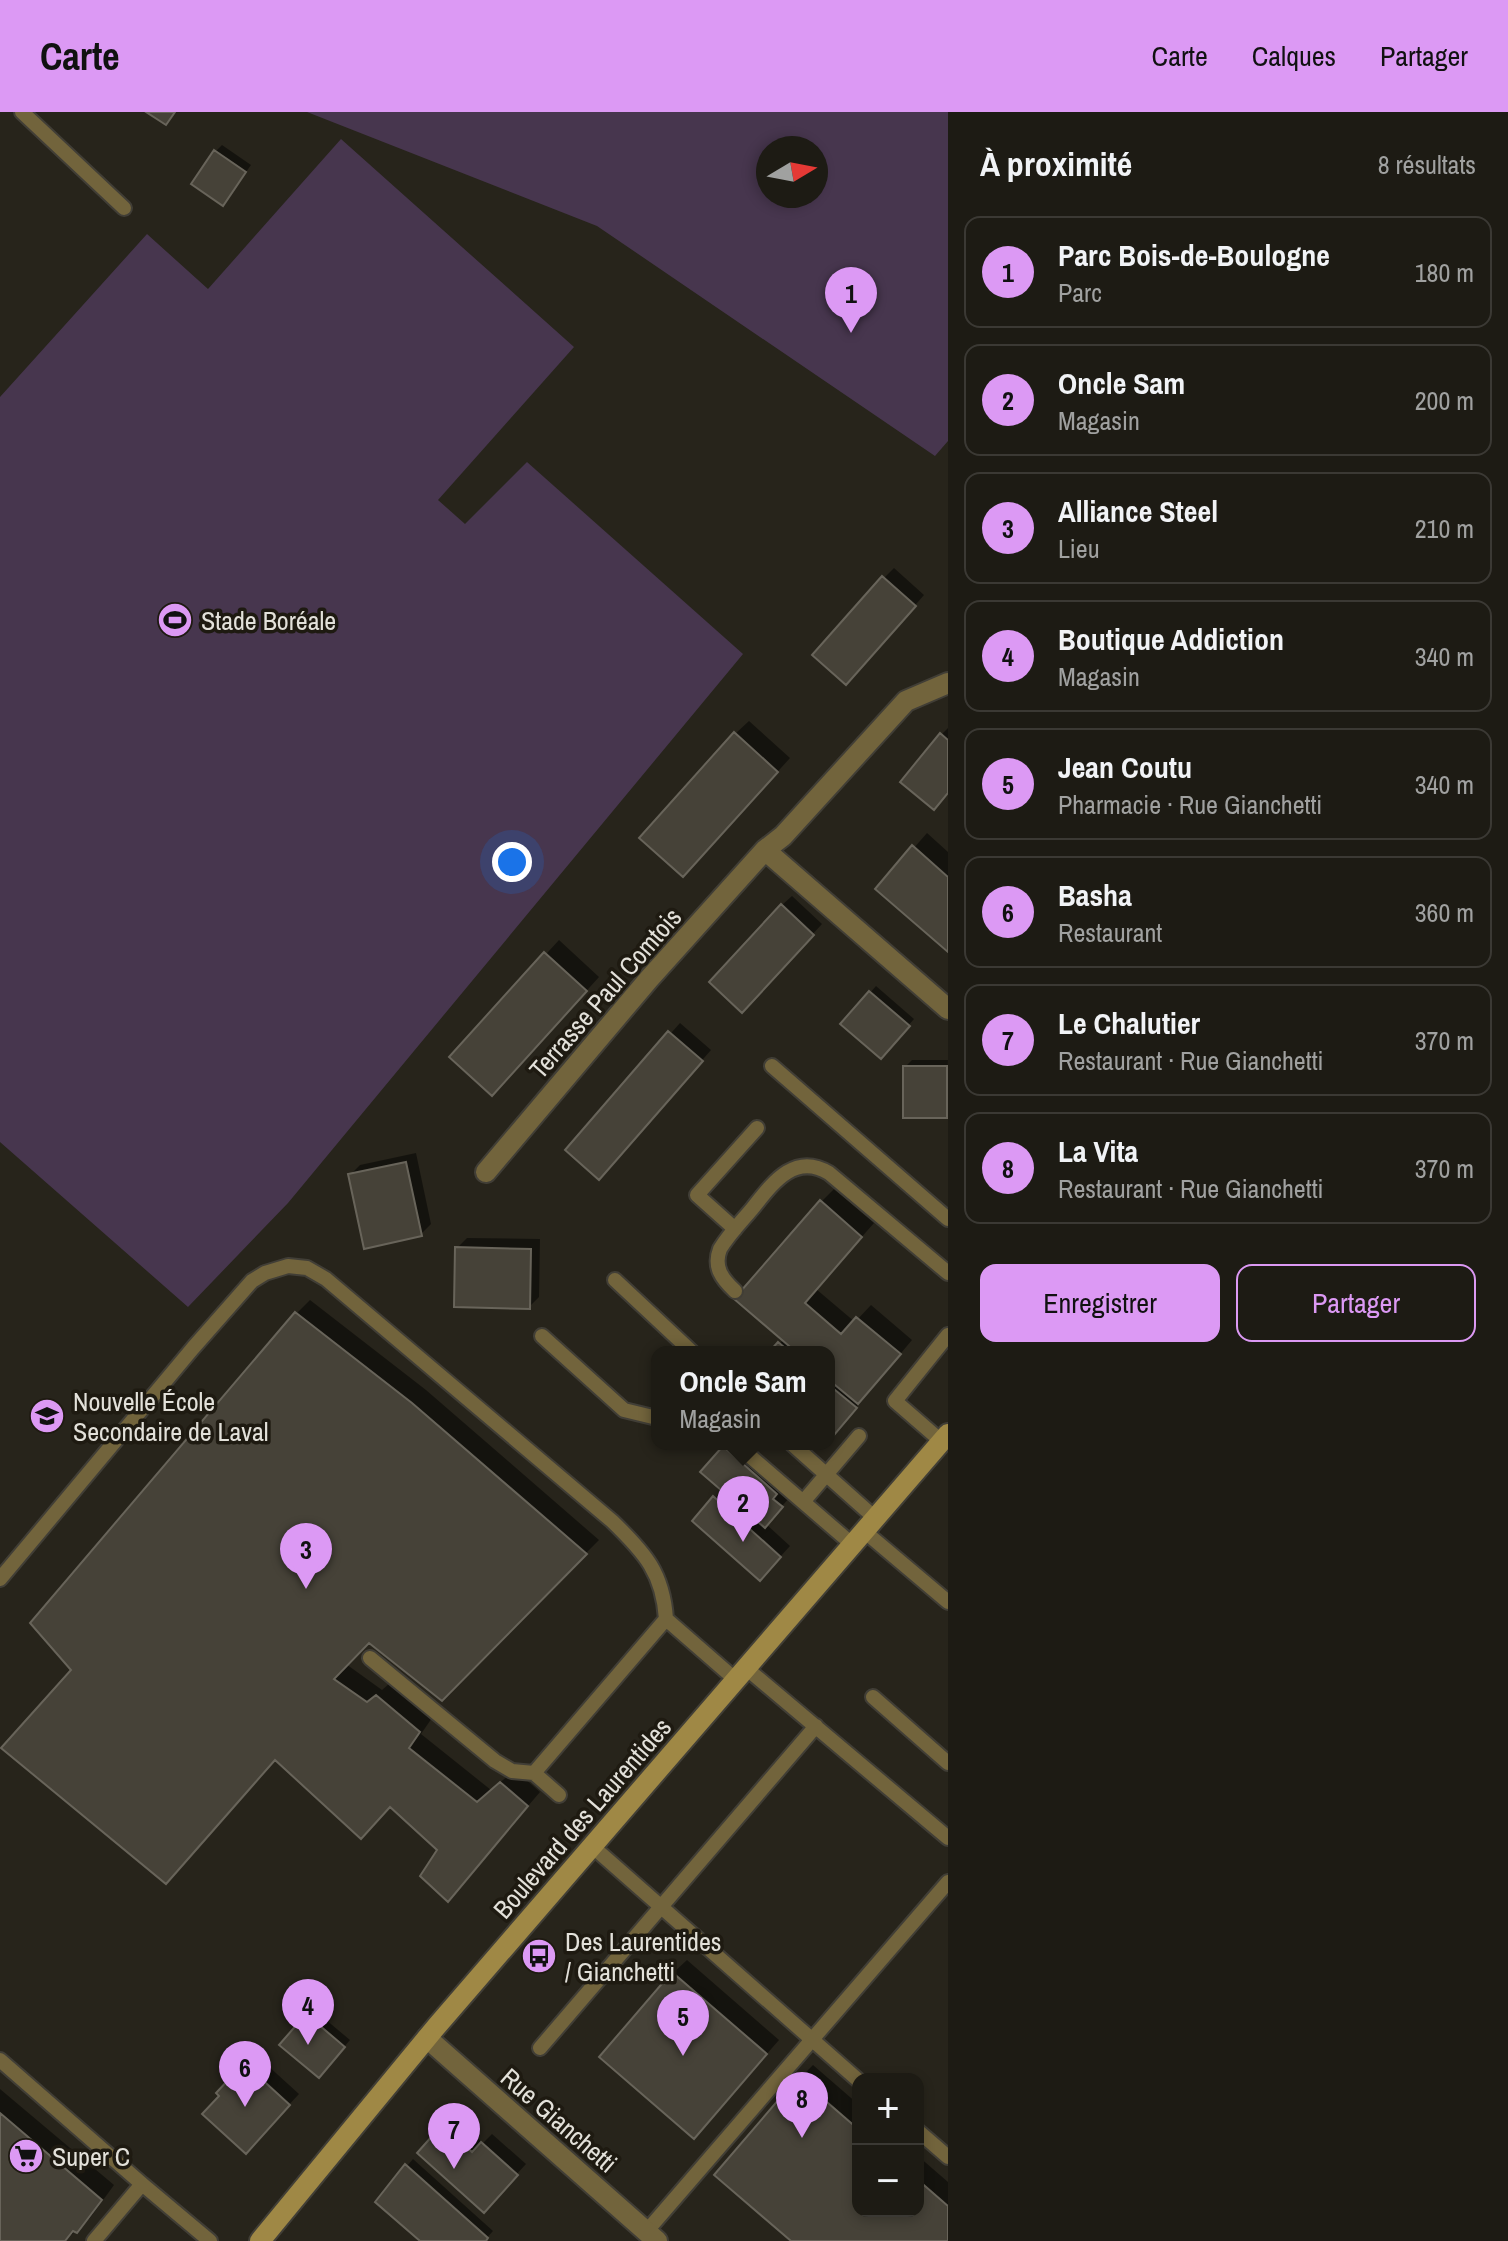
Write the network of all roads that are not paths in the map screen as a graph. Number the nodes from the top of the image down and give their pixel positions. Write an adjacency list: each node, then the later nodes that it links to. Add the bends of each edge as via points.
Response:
1 (22, 112): 2 (lane)
2 (124, 208)
3 (948, 683): 4 (street, Terrasse Paul Comtois, via 906,701)
4 (765, 850): 5 (street); 8 (street, Terrasse Paul Comtois)
5 (948, 1009)
6 (772, 1066): 9 (lane)
7 (757, 1128): 10 (lane, via 697,1195)
8 (486, 1172)
9 (948, 1219)
10 (735, 1229): 11 (lane, via 781,1175 802,1165 819,1167); 13 (lane, via 717,1259 719,1272)
11 (948, 1273)
12 (615, 1280): 16 (lane)
13 (735, 1291)
14 (948, 1335): 19 (lane, via 895,1401)
15 (542, 1336): 17 (lane, via 624,1410)
16 (686, 1346)
17 (651, 1417)
18 (859, 1436): 22 (lane)
19 (945, 1438): 24 (main road, Boulevard des Laurentides)
20 (743, 1450): 23 (lane)
21 (799, 1450): 22 (lane)
22 (826, 1474): 23 (lane); 24 (lane)
23 (803, 1502): 24 (lane)
24 (864, 1532): 26 (lane); 29 (main road, Boulevard des Laurentides)
25 (0, 1579): 27 (lane, via 252,1281 278,1268 298,1266 326,1279 631,1539 661,1582)
26 (948, 1602)
27 (666, 1619): 29 (lane); 33 (lane)
28 (370, 1658): 33 (lane, via 495,1761 512,1771)
29 (741, 1674): 31 (lane); 36 (main road, Boulevard des Laurentides)
30 (873, 1697): 32 (lane)
31 (816, 1726): 35 (lane); 38 (lane)
32 (948, 1763)
33 (534, 1773): 34 (lane)
34 (559, 1795)
35 (948, 1838)
36 (592, 1846): 38 (lane); 39 (main road, Boulevard des Laurentides)
37 (948, 1882): 40 (lane)
38 (661, 1907): 40 (lane); 41 (lane)
39 (427, 2038): 47 (street, Rue Gianchetti); 50 (main road, Boulevard des Laurentides)
40 (811, 2041): 43 (lane); 47 (lane)
41 (540, 2048)
42 (0, 2060): 46 (lane)
43 (852, 2075)
44 (924, 2136): 45 (lane)
45 (948, 2157)
46 (142, 2184): 48 (lane); 49 (lane)
47 (651, 2236)
48 (94, 2241)
49 (210, 2241)
50 (260, 2241)

